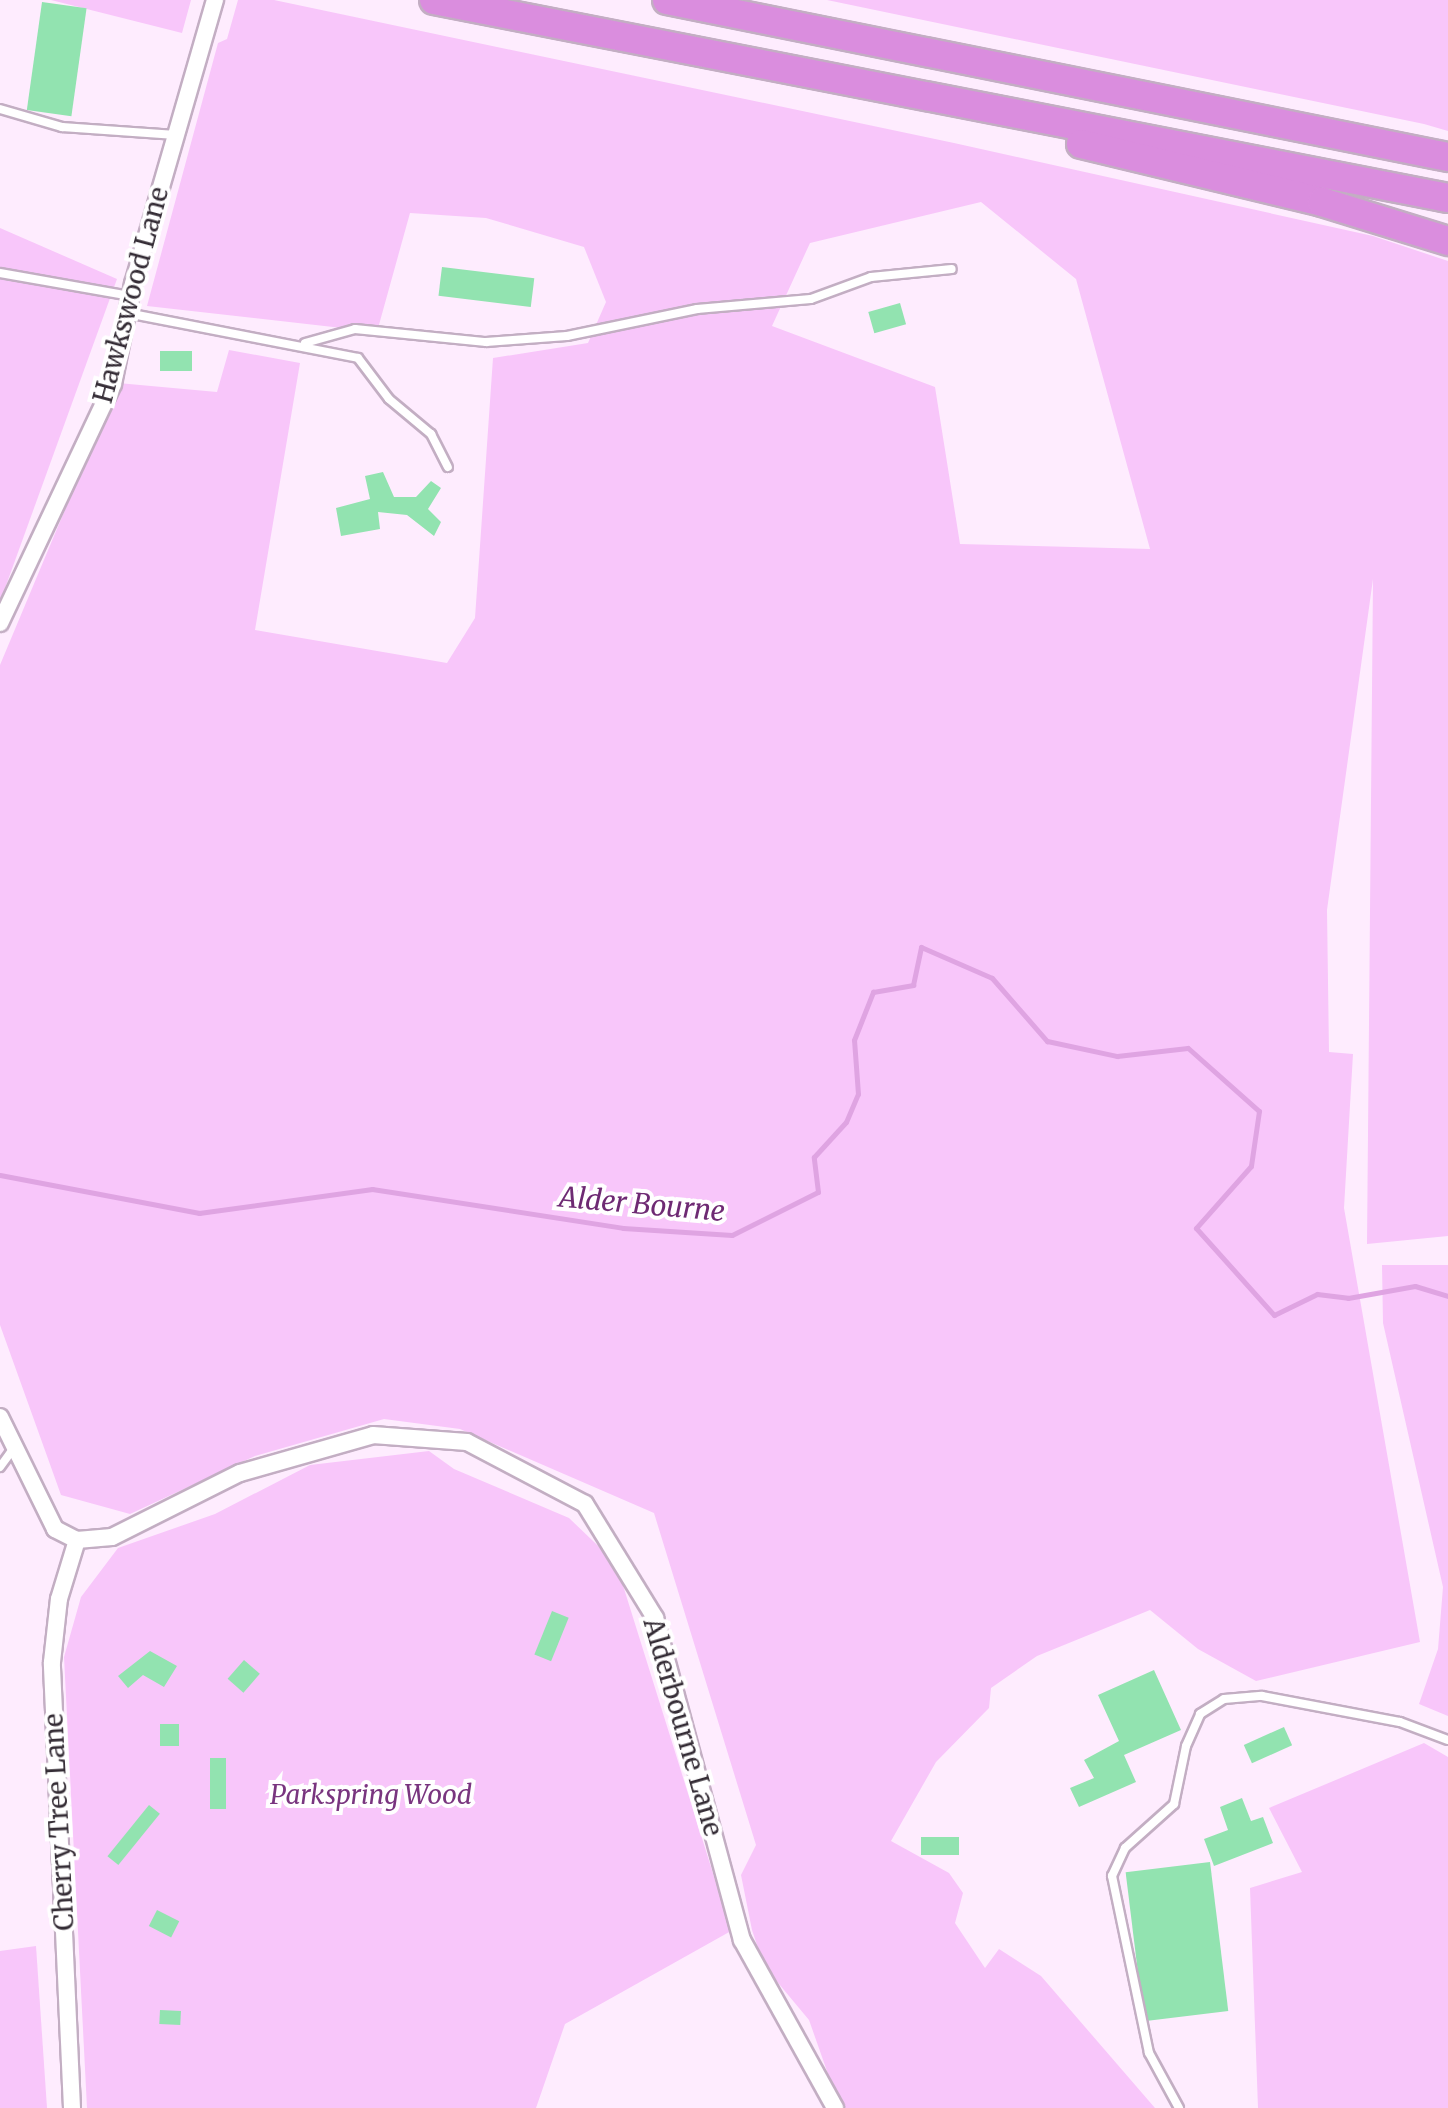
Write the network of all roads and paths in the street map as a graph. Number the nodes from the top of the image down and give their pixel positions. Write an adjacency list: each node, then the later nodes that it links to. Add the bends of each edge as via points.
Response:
1 (215, 0): 6 (street, Hawkswood Lane)
2 (434, 0): 5 (highway)
3 (667, 0): 7 (highway)
4 (0, 109): 6 (lane, via 62,127)
5 (978, 110): 8 (highway); 9 (highway, via 1081,144 1322,202)
6 (176, 135): 12 (street, Hawkswood Lane)
7 (1448, 157)
8 (1448, 198)
9 (1448, 241)
10 (952, 269): 14 (lane, via 880,276 811,299 711,306 567,336 486,342 355,329)
11 (0, 273): 12 (lane)
12 (130, 296): 13 (street, Hawkswood Lane)
13 (126, 313): 14 (lane); 16 (street, Hawkswood Lane, via 113,384)
14 (305, 343): 15 (lane, via 358,358 389,399 431,434)
15 (448, 467)
16 (0, 623)
17 (0, 1417): 18 (street)
18 (14, 1447): 19 (lane); 20 (street, via 55,1529)
19 (0, 1467)
20 (77, 1540): 22 (street, Cherry Tree Lane, via 59,1599 52,1662); 23 (street, Alderbourne Lane, via 112,1537 240,1473 373,1435 467,1442 585,1504 655,1618 742,1940)
21 (1448, 1740): 24 (lane, via 1400,1722 1262,1696 1224,1699 1200,1714 1174,1804 1125,1848 1112,1876 1149,2053)
22 (72, 2108)
23 (835, 2108)
24 (1179, 2108)

